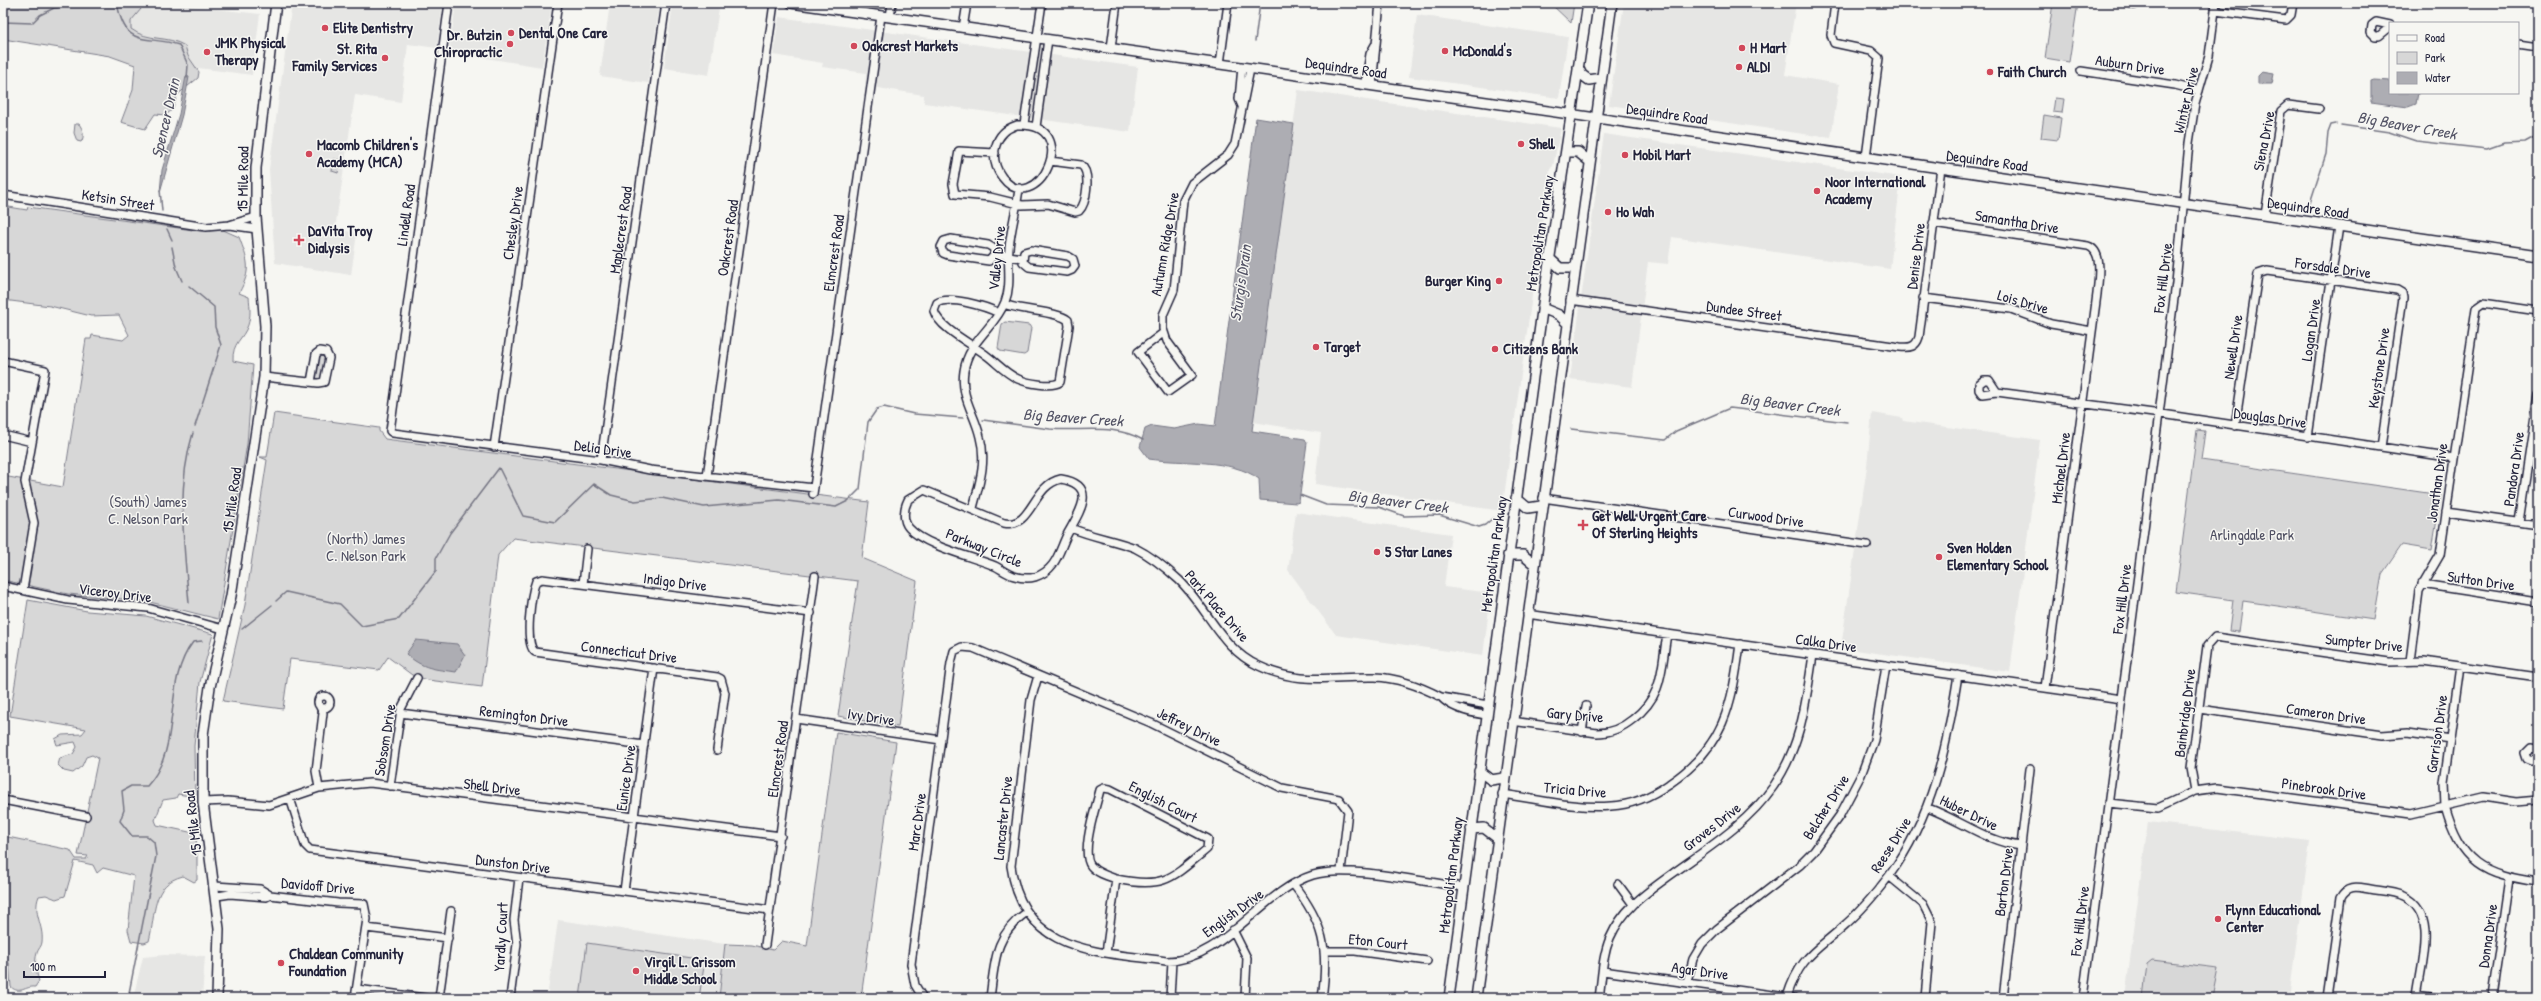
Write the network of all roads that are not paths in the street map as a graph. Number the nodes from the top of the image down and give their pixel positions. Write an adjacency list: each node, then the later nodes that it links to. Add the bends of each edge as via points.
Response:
1 (276, 3): 50 (main road, 15 Mile Road, via 258,143)
2 (450, 3): 84 (street, Lindell Road, via 388,426)
3 (558, 3): 88 (street, Chesley Drive)
4 (666, 3): 91 (street, Maplecrest Road)
5 (774, 3): 92 (street, Oakcrest Road)
6 (791, 3): 21 (main road, Dequindre Road)
7 (892, 3): 21 (street, Elmcrest Road)
8 (967, 3): 22 (street)
9 (1042, 3): 23 (street)
10 (1117, 3): 27 (street)
11 (1228, 3): 28 (street)
12 (1380, 3): 33 (street, via 1374,45 1370,54)
13 (1588, 3): 29 (main road, Metropolitan Parkway)
14 (1612, 3): 32 (main road)
15 (1835, 3): 41 (street, via 1831,35 1834,43 1871,51 1879,58)
16 (2130, 3): 17 (street)
17 (2140, 3)
18 (2216, 3): 20 (street, Winter Drive)
19 (2293, 3): 20 (street, via 2291,15 2286,20)
20 (2215, 11): 34 (street, Winter Drive, via 2208,62)
21 (885, 17): 22 (main road, Dequindre Road); 93 (street, Elmcrest Road)
22 (964, 28): 23 (main road, Dequindre Road)
23 (1037, 37): 24 (main road, Dequindre Road); 38 (street)
24 (1048, 39): 27 (main road, Dequindre Road); 38 (street)
25 (2519, 44): 26 (street)
26 (2538, 47)
27 (1111, 48): 28 (main road, Dequindre Road)
28 (1220, 64): 30 (main road, Dequindre Road)
29 (1578, 67): 32 (main road, via 1582,75 1589,80); 36 (main road, Metropolitan Parkway)
30 (1246, 68): 33 (main road, Dequindre Road); 73 (street, Autumn Ridge Drive, via 1239,99 1242,106 1237,138 1233,148 1192,182 1184,198 1174,290 1163,315)
31 (2081, 71): 34 (street, Auburn Drive)
32 (1601, 78): 37 (main road)
33 (1369, 85): 36 (main road, Dequindre Road)
34 (2199, 91): 48 (street, Winter Drive)
35 (2320, 109): 49 (street, Siena Drive, via 2290,104 2281,111)
36 (1571, 115): 37 (main road, Dequindre Road); 39 (main road, Metropolitan Parkway)
37 (1595, 118): 41 (main road, Dequindre Road); 43 (main road)
38 (1030, 125): 40 (street, via 1005,130 998,140); 42 (street, via 1049,140)
39 (1566, 152): 43 (main road, via 1578,152); 60 (main road, Metropolitan Parkway)
40 (995, 153): 45 (street, via 996,165 1002,176 1009,184); 47 (street, via 959,151 953,191 958,195 990,197)
41 (1866, 157): 44 (main road, Dequindre Road)
42 (1050, 161): 45 (street, via 1040,181 1031,187); 47 (street, via 1081,165 1085,168 1087,175 1081,208 1075,212 1048,204)
43 (1589, 161): 61 (main road)
44 (1940, 168): 48 (main road, Dequindre Road); 51 (street, Denise Drive)
45 (1019, 188): 47 (street, Valley Drive)
46 (3, 195): 52 (street, Ketsin Street, via 198,226)
47 (1017, 204): 58 (street, Valley Drive)
48 (2183, 204): 49 (main road, Dequindre Road); 82 (street, Fox Hill Drive)
49 (2265, 216): 53 (main road, Dequindre Road)
50 (256, 217): 52 (street, Ketsin Street); 54 (main road, 15 Mile Road)
51 (1933, 223): 55 (street, Samantha Drive, via 2088,246); 65 (street, Denise Drive)
52 (229, 225): 54 (street, Ketsin Street)
53 (2339, 226): 57 (main road, Dequindre Road); 63 (street, Logan Drive)
54 (257, 229): 77 (main road, 15 Mile Road, via 264,303)
55 (2096, 251): 72 (street, Michael Drive, via 2098,279)
56 (995, 254): 56 (street, via 993,248 988,245 950,239 944,241 942,247 943,253 948,255 985,260 991,260); 58 (street)
57 (2538, 255)
58 (1008, 256): 59 (street); 67 (street, Valley Drive, via 1009,283)
59 (1022, 258): 59 (street, via 1022,262 1029,267 1067,272 1075,266 1071,257 1038,252 1027,251)
60 (1549, 258): 61 (main road, via 1560,268); 68 (main road, Metropolitan Parkway)
61 (1574, 268): 66 (main road)
62 (2260, 272): 63 (street, Forsdale Drive); 83 (street, Newell Drive, via 2256,280)
63 (2331, 281): 64 (street, Forsdale Drive, via 2397,290); 86 (street, Logan Drive)
64 (2402, 293): 89 (street, Keystone Drive)
65 (1924, 298): 72 (street, Lois Drive, via 2011,310 2050,324); 75 (street, Denise Drive, via 1919,337)
66 (1570, 300): 71 (main road); 75 (street, Dundee Street, via 1900,347)
67 (1004, 304): 70 (street, Valley Drive); 74 (street, via 1068,320 1060,382 1051,384 1019,379 1002,370)
68 (1542, 308): 71 (main road, via 1559,315); 94 (main road, Metropolitan Parkway)
69 (2538, 311): 90 (street, Jonathan Drive, via 2479,304 2476,308)
70 (999, 313): 74 (street, Valley Drive); 74 (street, via 972,304 944,300 937,303 934,311 936,316)
71 (1567, 323): 95 (main road)
72 (2092, 331): 81 (street, Michael Drive)
73 (1163, 333): 73 (street, via 1192,374 1168,392 1138,352)
74 (973, 346): 96 (street, Valley Drive, via 965,364 963,383 966,404 982,446 983,467)
75 (1914, 346)
76 (3, 361): 87 (street, via 45,370)
77 (264, 377): 78 (street); 114 (main road, 15 Mile Road, via 231,596)
78 (311, 382)
79 (1997, 392): 81 (street, Douglas Drive)
80 (2538, 395): 98 (street, Pandora Drive)
81 (2082, 404): 82 (street, Douglas Drive); 128 (street, Michael Drive)
82 (2159, 414): 83 (street, Douglas Drive); 129 (street, Fox Hill Drive)
83 (2235, 426): 86 (street, Douglas Drive)
84 (390, 431): 88 (street, Delia Drive)
85 (3, 435): 87 (street)
86 (2308, 437): 89 (street, Douglas Drive)
87 (32, 442): 110 (street, via 25,486 34,523)
88 (494, 447): 91 (street, Delia Drive)
89 (2381, 447): 90 (street, Douglas Drive)
90 (2454, 458): 97 (street, Jonathan Drive)
91 (601, 460): 92 (street, Delia Drive, via 650,470)
92 (707, 476): 93 (street, Delia Drive)
93 (813, 491)
94 (1516, 498): 95 (main road, via 1528,508); 103 (main road, Metropolitan Parkway)
95 (1542, 502): 101 (street, Curwood Drive); 104 (main road)
96 (973, 508): 100 (street, Parkway Circle, via 1004,523 1014,523 1022,518 1048,483 1061,479 1068,480 1080,489 1084,499 1082,509); 100 (street, Parkway Circle, via 924,490 908,500 904,519 917,534 971,559 1023,578 1042,574 1052,565)
97 (2446, 512): 98 (street); 108 (street, Jonathan Drive, via 2438,559)
98 (2519, 522): 99 (street)
99 (2538, 525)
100 (1071, 528): 130 (street, Park Place Drive, via 1134,548 1164,567 1191,594 1230,644 1257,666 1309,679 1390,679 1422,687)
101 (1867, 545)
102 (587, 549): 107 (street)
103 (1508, 555): 104 (main road, via 1523,555); 131 (main road, Metropolitan Parkway)
104 (1534, 564): 113 (main road)
105 (815, 576): 112 (street, Elmcrest Road)
106 (536, 581): 107 (street, Indigo Drive, via 542,579); 123 (street, Connecticut Drive, via 528,638 531,650)
107 (583, 584): 112 (street, Indigo Drive)
108 (2422, 584): 111 (street, Sutton Drive); 120 (street, Jonathan Drive)
109 (3, 586): 110 (street, Viceroy Drive)
110 (23, 590): 114 (street, Viceroy Drive, via 68,600 148,608)
111 (2538, 602)
112 (811, 613): 137 (street, Elmcrest Road)
113 (1527, 614): 115 (street, Calka Drive); 138 (main road)
114 (223, 629): 156 (main road, 15 Mile Road, via 206,709 202,757)
115 (1667, 634): 117 (street, Calka Drive); 139 (street, Gary Drive, via 1660,683 1650,704 1623,726 1614,730)
116 (2211, 639): 120 (street, Sumpter Drive, via 2220,637 2384,661); 134 (street, Bainbridge Drive, via 2207,646)
117 (1740, 644): 119 (street, Calka Drive); 152 (street, Tricia Drive, via 1730,707 1718,734 1691,768 1658,791 1639,800 1612,806 1579,806)
118 (957, 648): 124 (street, Jeffrey Drive, via 973,648); 141 (street, Marc Drive, via 951,663)
119 (1813, 655): 121 (street, Calka Drive); 177 (street, Groves Drive, via 1801,728 1790,756 1772,787 1738,825)
120 (2410, 661): 122 (street, Sumpter Drive)
121 (1886, 665): 125 (street, Calka Drive); 190 (street, Belcher Drive, via 1874,740 1858,781 1840,815 1818,846 1800,865 1717,929 1702,944 1693,959)
122 (2460, 666): 126 (street, Sumpter Drive); 140 (street, Garrison Drive)
123 (654, 668): 142 (street, Eunice Drive); 143 (street, Connecticut Drive, via 721,679 725,693)
124 (1038, 676): 166 (street, Jeffrey Drive, via 1151,722 1282,788 1339,798 1348,811); 180 (street, Lancaster Drive, via 1031,700 1010,857 1015,889)
125 (1958, 676): 128 (street, Calka Drive); 159 (street, Reese Drive, via 1940,774)
126 (2538, 677)
127 (417, 678): 135 (street, Sobsom Drive, via 404,700)
128 (2045, 688): 129 (street, Calka Drive)
129 (2122, 699): 157 (street, Fox Hill Drive)
130 (1458, 704): 131 (street, Park Place Drive); 136 (street, Park Place Drive)
131 (1488, 705): 136 (main road, Metropolitan Parkway)
132 (1586, 706): 139 (street)
133 (323, 709): 150 (street, via 316,771)
134 (2199, 709): 140 (street, Cameron Drive, via 2382,735 2408,733); 151 (street, Bainbridge Drive, via 2191,772)
135 (400, 713): 142 (street, Remington Drive); 149 (street, Sobsom Drive)
136 (1486, 715): 147 (main road, Metropolitan Parkway)
137 (796, 719): 141 (street, Ivy Drive); 163 (street, Elmcrest Road)
138 (1512, 721): 139 (street, Gary Drive); 148 (main road)
139 (1582, 732)
140 (2450, 739): 158 (street, Garrison Drive, via 2443,788)
141 (941, 740): 199 (street, Marc Drive, via 911,964 915,985)
142 (644, 745): 161 (street, Eunice Drive)
143 (717, 750)
144 (2538, 752): 145 (street, via 2532,747 2524,751 2526,760)
145 (2537, 760)
146 (2030, 769): 165 (street, Barton Drive)
147 (1479, 771): 148 (main road, via 1491,780); 162 (main road, Metropolitan Parkway)
148 (1504, 778): 152 (main road)
149 (390, 786): 150 (street, Shell Drive, via 362,783); 161 (street, Shell Drive)
150 (319, 788): 153 (street, Shell Drive)
151 (2195, 791): 157 (street, Pinebrook Drive, via 2158,808); 158 (street, Pinebrook Drive, via 2223,788 2406,814)
152 (1502, 794): 164 (main road)
153 (290, 798): 156 (street, Shell Drive, via 269,805 228,801); 168 (street, Dunston Drive, via 305,845 310,850)
154 (3, 800): 160 (street)
155 (2538, 800): 158 (street, Pinebrook Drive, via 2516,802 2483,797)
156 (204, 802): 175 (main road, 15 Mile Road)
157 (2108, 803): 209 (street, Fox Hill Drive)
158 (2445, 806): 169 (street, Garrison Drive, via 2454,838 2463,850 2488,869)
159 (1928, 808): 165 (street, Huber Drive, via 1956,819 1989,838); 167 (street, Reese Drive)
160 (86, 816)
161 (634, 818): 163 (street, Shell Drive); 176 (street, Eunice Drive)
162 (1471, 829): 164 (main road, via 1484,828); 174 (main road, Metropolitan Parkway)
163 (781, 836): 178 (street, Elmcrest Road)
164 (1497, 838): 205 (main road)
165 (2022, 846): 208 (street, Barton Drive)
166 (1342, 871): 172 (street, English Drive, via 1312,875); 174 (street, English Drive)
167 (1889, 876): 192 (street, Reese Drive, via 1846,924 1804,960 1793,977); 207 (street, via 1923,904 1932,922)
168 (519, 878): 176 (street, Dunston Drive); 198 (street, Yardly Court, via 514,920 517,944)
169 (2509, 878): 171 (street, Garrison Drive); 212 (street, Donna Drive)
170 (1116, 879): 170 (street, English Court, via 1099,872 1088,859 1092,817 1100,790 1104,788 1208,839 1207,849 1166,880 1149,884); 186 (street)
171 (2538, 882)
172 (1293, 884): 182 (street, English Drive); 185 (street, via 1315,916)
173 (1618, 884): 177 (street)
174 (1464, 887): 204 (main road, Metropolitan Parkway)
175 (216, 891): 181 (street, Davidoff Drive, via 260,889 270,895 338,903 361,902 367,908); 194 (main road, 15 Mile Road, via 220,952)
176 (624, 891): 178 (street, Dunston Drive)
177 (1632, 903): 189 (street, Groves Drive, via 1610,939)
178 (770, 910): 184 (street, Elmcrest Road)
179 (451, 911): 183 (street)
180 (1027, 912): 186 (street, English Drive, via 1040,928 1054,938 1078,948); 200 (street, via 1007,928 999,943)
181 (366, 928): 183 (street); 191 (street, Davidoff Drive)
182 (1233, 930): 187 (street, English Drive, via 1198,954); 202 (street, via 1247,958)
183 (448, 938): 197 (street)
184 (765, 945)
185 (1325, 951): 188 (street, Eton Court, via 1354,951); 203 (street)
186 (1106, 953): 187 (street, English Drive)
187 (1172, 961): 201 (street)
188 (1427, 961)
189 (1602, 971): 190 (street, Agar Drive); 206 (street, Groves Drive)
190 (1687, 982): 192 (street, Agar Drive)
191 (357, 989): 195 (street, Davidoff Drive); 196 (street)
192 (1791, 997)
193 (2417, 997): 210 (street, via 2425,928 2420,910 2397,893 2357,887 2346,890 2340,902); 211 (street)
194 (217, 998)
195 (355, 998)
196 (425, 998)
197 (439, 998)
198 (510, 998)
199 (923, 998)
200 (990, 998)
201 (1170, 998)
202 (1245, 998)
203 (1322, 998)
204 (1449, 998)
205 (1476, 998)
206 (1599, 998)
207 (1925, 998)
208 (2003, 998)
209 (2083, 998)
210 (2328, 998)
211 (2439, 998)
212 (2492, 998)

